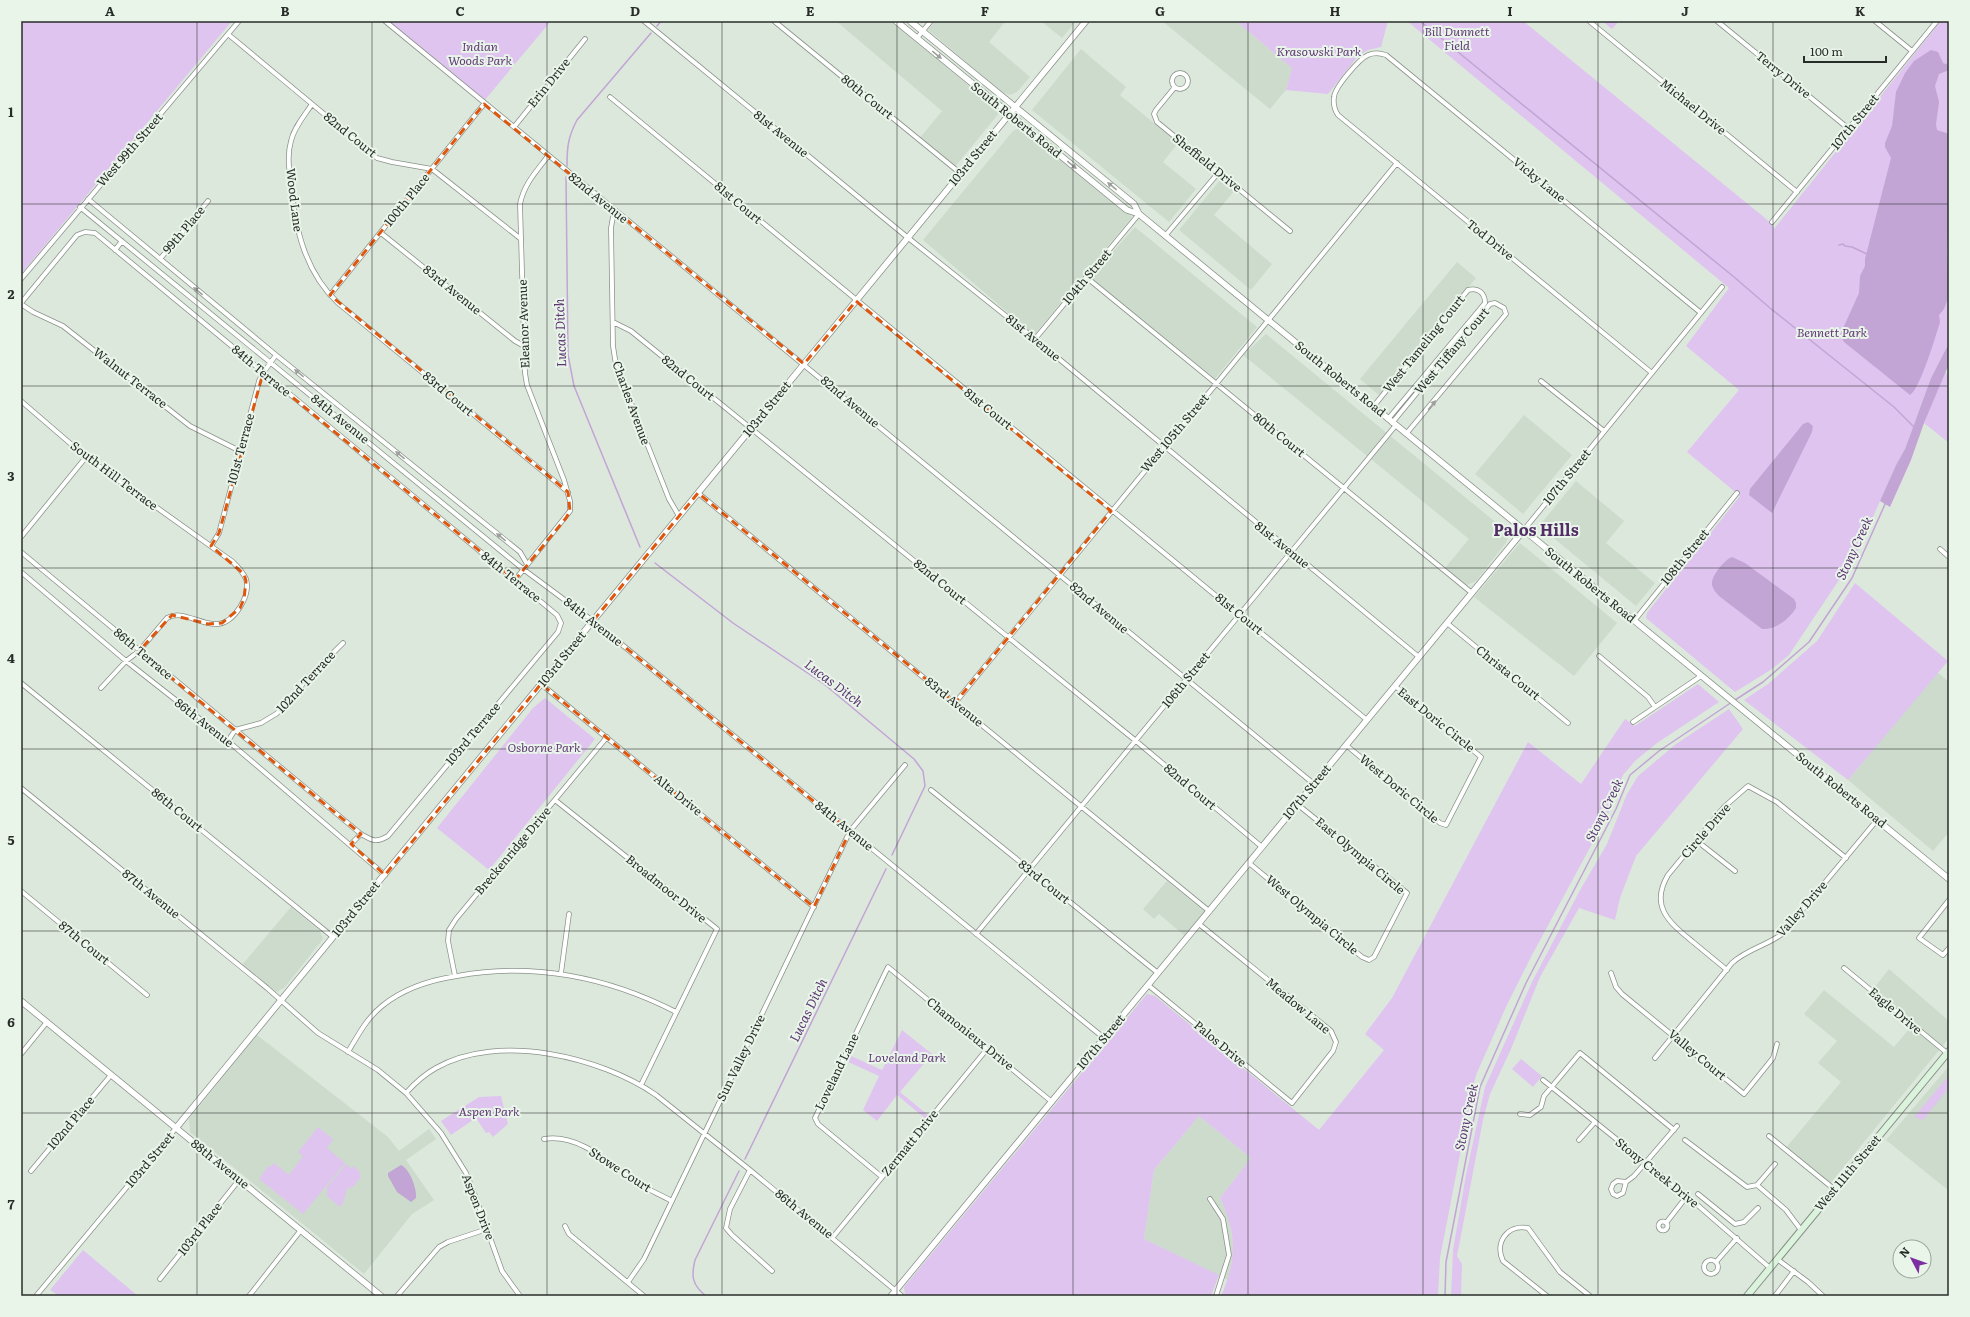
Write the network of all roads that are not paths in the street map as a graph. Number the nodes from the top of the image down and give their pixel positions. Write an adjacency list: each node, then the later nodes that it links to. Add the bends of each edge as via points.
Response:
1 (240, 21): 14 (street, West 99th Street)
2 (385, 21): 21 (street, 82nd Avenue)
3 (644, 21): 42 (street, 81st Avenue)
4 (774, 21): 31 (street, 80th Court)
5 (896, 21): 15 (street, South Roberts Road)
6 (910, 21): 13 (street, South Roberts Road)
7 (931, 21): 13 (street)
8 (1086, 21): 23 (street, 103rd Street)
9 (1589, 21): 32 (street, Michael Drive)
10 (1717, 21): 26 (street, Terry Drive)
11 (1875, 21): 17 (street)
12 (1937, 21): 17 (street, 107th Street)
13 (922, 31): 15 (street); 23 (street, South Roberts Road)
14 (229, 35): 20 (street, 82nd Court); 33 (street, West 99th Street)
15 (917, 38): 24 (street, South Roberts Road, one-way to 24)
16 (585, 39): 25 (street, Erin Drive)
17 (1912, 51): 26 (street, 107th Street)
18 (1175, 87): 30 (street, Sheffield Drive, via 1156,110 1154,118)
19 (610, 97): 51 (street, 81st Court)
20 (312, 104): 29 (street, 82nd Court, via 377,158); 50 (street, Wood Lane, via 291,140 288,157 293,210 299,239 308,260)
21 (484, 104): 25 (street, 82nd Avenue); 29 (street, 100th Place)
22 (1334, 104): 28 (street, Tod Drive, via 1338,115); 53 (street, Vicky Lane, via 1335,93 1364,57 1375,53 1386,55)
23 (1015, 106): 24 (street, 103rd Street); 37 (street, South Roberts Road, one-way to 23, via 1134,204)
24 (1009, 114): 31 (street, 103rd Street); 37 (street, South Roberts Road, one-way to 37, via 1127,210)
25 (514, 127): 27 (street, 82nd Avenue)
26 (1849, 129): 32 (street, 107th Street)
27 (548, 156): 36 (street, 82nd Avenue); 43 (street, Eleanor Avenue, via 522,193)
28 (1397, 163): 54 (street, West 105th Street); 62 (street, Tod Drive)
29 (432, 169): 40 (street, 100th Place); 43 (street, 82nd Court)
30 (1219, 172): 39 (street, Sheffield Drive); 41 (street)
31 (960, 173): 42 (street, 103rd Street)
32 (1797, 192): 38 (street, 107th Street)
33 (88, 199): 35 (street, West 99th Street); 46 (street, 84th Avenue)
34 (208, 201): 46 (street, 99th Place)
35 (80, 207): 44 (street, 84th Avenue); 48 (street, West 99th Street)
36 (614, 211): 55 (street, Charles Avenue, via 611,228); 60 (street, 82nd Avenue)
37 (1139, 214): 41 (street, South Roberts Road); 47 (street, 104th Street)
38 (1772, 222)
39 (1290, 231)
40 (381, 233): 50 (street, 100th Place); 57 (street, 83rd Avenue)
41 (1165, 236): 54 (street, South Roberts Road)
42 (908, 237): 51 (street, 103rd Street); 56 (street, 81st Avenue)
43 (521, 239): 57 (street, Eleanor Avenue)
44 (122, 241): 45 (street); 59 (street, 84th Avenue)
45 (115, 250): 52 (street, 84th Terrace, via 95,233 85,232 77,235); 61 (street, 84th Terrace)
46 (160, 259): 58 (street, 84th Avenue, one-way to 46)
47 (1086, 277): 56 (street, 104th Street); 64 (street, 80th Court)
48 (21, 279)
49 (1722, 287): 53 (street, 107th Street)
50 (330, 295): 75 (street, 83rd Court)
51 (856, 300): 60 (street, 103rd Street); 78 (street, 81st Court)
52 (21, 303): 72 (street, Walnut Terrace, via 33,312 63,326 190,426)
53 (1701, 313): 62 (street, 107th Street)
54 (1268, 320): 64 (street, West 105th Street); 66 (street, South Roberts Road)
55 (613, 322): 68 (street, 82nd Court, via 631,331); 79 (street, Charles Avenue, via 614,356 618,375 669,498)
56 (1035, 339): 71 (street, 81st Avenue)
57 (524, 346): 75 (street, Eleanor Avenue, via 528,385)
58 (276, 355): 59 (street, 101st Terrace); 87 (street, 84th Avenue, one-way to 58, via 520,552)
59 (270, 362): 61 (street, 101st Terrace); 88 (street, 84th Avenue)
60 (804, 364): 68 (street, 103rd Street); 90 (street, 82nd Avenue)
61 (263, 373): 72 (street, 101st Terrace); 91 (street, 84th Terrace)
62 (1652, 373): 69 (street, 107th Street)
63 (1541, 381): 69 (street)
64 (1216, 384): 71 (street, West 105th Street); 74 (street, 80th Court)
65 (21, 401): 73 (street, South Hill Terrace)
66 (1373, 407): 67 (street, South Roberts Road); 67 (street, West Tameling Court, via 1468,290 1480,291 1485,303)
67 (1392, 422): 70 (street, South Roberts Road); 70 (street, West Tiffany Court, one-way to 67, via 1506,314 1504,308 1495,303 1490,304); 74 (street, 106th Street)
68 (750, 429): 76 (street, 103rd Street); 98 (street, 82nd Court)
69 (1604, 431): 80 (street, 107th Street)
70 (1406, 434): 80 (street, South Roberts Road)
71 (1163, 447): 78 (street, West 105th Street); 85 (street, 81st Avenue)
72 (240, 451): 82 (street, 101st Terrace, via 219,533)
73 (86, 457): 81 (street); 82 (street, South Hill Terrace)
74 (1344, 488): 85 (street, 106th Street); 92 (street, 80th Court)
75 (568, 492): 87 (street, via 570,511)
76 (698, 493): 79 (street, 103rd Street); 110 (street, 83rd Avenue)
77 (1737, 493): 95 (street, 108th Street)
78 (1111, 511): 90 (street, West 105th Street); 93 (street, 81st Court)
79 (679, 516): 94 (street, 103rd Street)
80 (1524, 530): 92 (street, 107th Street); 95 (street, South Roberts Road)
81 (21, 537)
82 (211, 546): 100 (street, South Hill Terrace, via 244,574 247,591 240,608 231,618 216,624 172,615)
83 (1940, 549): 86 (street)
84 (21, 552): 100 (street, 86th Terrace)
85 (1290, 552): 93 (street, 106th Street); 102 (street, 81st Avenue)
86 (1949, 557)
87 (527, 564): 88 (street)
88 (523, 569): 91 (street); 94 (street, 84th Avenue)
89 (21, 572): 103 (street, 86th Avenue)
90 (1059, 574): 98 (street, West 105th Street); 105 (street, 82nd Avenue)
91 (515, 580): 96 (street, 84th Terrace, via 557,614)
92 (1472, 593): 97 (street, 107th Street)
93 (1239, 615): 105 (street, 106th Street); 112 (street, 81st Court)
94 (593, 621): 107 (street, 103rd Street); 129 (street, 84th Avenue)
95 (1634, 621): 104 (street, South Roberts Road)
96 (561, 623): 131 (street, 103rd Terrace, via 558,632 388,836)
97 (1447, 623): 102 (street, 107th Street); 114 (street, Christa Court)
98 (1009, 638): 110 (street, West 105th Street); 118 (street, 82nd Court)
99 (343, 643): 115 (street, 102nd Terrace, via 276,714 261,723)
100 (139, 651): 103 (street); 115 (street, 86th Terrace)
101 (1599, 656): 111 (street, via 1648,697)
102 (1419, 657): 108 (street, 107th Street)
103 (126, 661): 109 (street); 117 (street, 86th Avenue)
104 (1701, 676): 111 (street); 128 (street, South Roberts Road)
105 (1186, 681): 118 (street, 106th Street); 121 (street, 82nd Avenue)
106 (21, 683): 149 (street, 86th Court)
107 (541, 684): 116 (street, Alta Drive); 139 (street, 103rd Street)
108 (1395, 686): 112 (street, 107th Street); 124 (street, East Doric Circle, via 1479,755 1479,762)
109 (102, 688)
110 (955, 703): 127 (street, 83rd Avenue)
111 (1655, 707): 113 (street)
112 (1367, 720): 119 (street, 107th Street)
113 (1633, 722)
114 (1568, 723)
115 (235, 730): 117 (street); 130 (street, 86th Terrace)
116 (607, 736): 125 (street, Breckenridge Drive); 143 (street, Alta Drive)
117 (228, 741): 133 (street, 86th Avenue)
118 (1136, 741): 127 (street, 106th Street); 134 (street, 82nd Court)
119 (1346, 745): 121 (street, 107th Street); 124 (street, West Doric Circle, via 1440,824 1446,825)
120 (905, 765): 129 (street)
121 (1314, 784): 126 (street, 107th Street)
122 (22, 790): 161 (street, 87th Avenue)
123 (931, 790): 137 (street, 83rd Court)
124 (1462, 796)
125 (555, 800): 157 (street, Breckenridge Drive, via 449,930 448,941); 162 (street, Broadmoor Drive, via 717,929)
126 (1297, 804): 134 (street, 107th Street); 148 (street, East Olympia Circle, via 1407,893)
127 (1082, 806): 137 (street, 106th Street); 144 (street, 83rd Avenue)
128 (1877, 820): 135 (street, Valley Drive); 140 (street, South Roberts Road)
129 (850, 831): 143 (street, Sun Valley Drive); 147 (street, 84th Avenue)
130 (361, 834): 131 (street, 86th Terrace); 133 (street)
131 (380, 841)
132 (1697, 841): 135 (street, Circle Drive, via 1724,807 1748,786 1777,802); 138 (street); 153 (street, Circle Drive, via 1666,880 1661,893 1661,905 1670,923)
133 (351, 844): 139 (street, 86th Avenue)
134 (1262, 847): 136 (street, 107th Street)
135 (1846, 858): 153 (street, Valley Drive, via 1782,934 1771,942 1744,953)
136 (1249, 863): 144 (street, 107th Street); 148 (street, West Olympia Circle, via 1365,959 1374,957)
137 (1029, 871): 147 (street, 106th Street); 154 (street, 83rd Court)
138 (1735, 871)
139 (385, 875): 149 (street, 103rd Street)
140 (1949, 879)
141 (21, 891): 159 (street, 87th Court)
142 (1949, 900): 150 (street, via 1919,938 1943,955)
143 (814, 907): 184 (street, Sun Valley Drive)
144 (1209, 911): 146 (street, 107th Street)
145 (569, 914): 156 (street)
146 (1199, 924): 154 (street, 107th Street); 178 (street, Meadow Lane, via 1331,1031 1336,1042 1333,1051)
147 (976, 934): 165 (street, 84th Avenue)
148 (1387, 934)
149 (333, 937): 161 (street, 103rd Street)
150 (1949, 948)
151 (888, 967): 167 (street, Chamonieux Drive); 193 (street, Loveland Lane, via 815,1118 818,1124)
152 (1844, 968): 169 (street, Eagle Drive)
153 (1727, 970): 164 (street, Valley Drive)
154 (1158, 973): 158 (street, 107th Street)
155 (1612, 973): 164 (street, Valley Court, via 1622,994)
156 (561, 974): 157 (street, via 514,970 474,972); 162 (street, via 621,987)
157 (456, 976): 168 (street, via 422,983 388,1001 368,1020)
158 (1148, 985): 165 (street, 107th Street); 178 (street, Palos Drive)
159 (148, 994)
160 (21, 1001): 163 (street, 88th Avenue)
161 (281, 1001): 168 (street, Aspen Drive, via 324,1037); 182 (street, 103rd Street)
162 (676, 1012): 174 (street, Broadmoor Drive)
163 (47, 1022): 170 (street); 172 (street, 88th Avenue)
164 (1673, 1035): 166 (street, Valley Court, via 1744,1094 1773,1058); 171 (street, Valley Drive)
165 (1104, 1038): 177 (street, 107th Street)
166 (1777, 1044)
167 (987, 1049): 177 (street, Chamonieux Drive); 193 (street, Zermatt Drive)
168 (348, 1052): 176 (street, Aspen Drive, via 378,1070)
169 (1948, 1052): 197 (main road, West 111th Street)
170 (21, 1054)
171 (1655, 1058)
172 (111, 1075): 182 (street, 88th Avenue); 192 (street, 102nd Place)
173 (1543, 1080): 175 (street, Stony Creek Drive)
174 (641, 1085): 176 (street, 86th Avenue, via 583,1061 519,1050 458,1058 429,1072); 184 (street, 86th Avenue)
175 (1552, 1087): 179 (street, via 1536,1112); 180 (street, Stony Creek Drive); 183 (street, via 1580,1053)
176 (406, 1093): 207 (street, Aspen Drive, via 448,1144 473,1190)
177 (1052, 1102): 219 (street, 107th Street)
178 (1292, 1103)
179 (1520, 1114)
180 (1595, 1122): 187 (street); 189 (street, Stony Creek Drive)
181 (1677, 1126): 183 (street)
182 (176, 1128): 194 (street, 88th Avenue); 220 (street, 103rd Street)
183 (1674, 1130): 189 (street)
184 (704, 1134): 191 (street, 86th Avenue); 201 (street, Sun Valley Drive)
185 (1769, 1136): 197 (street)
186 (544, 1139): 201 (street, Stowe Court, via 554,1137 587,1148 640,1184)
187 (1579, 1140)
188 (1685, 1140): 196 (street, via 1747,1188)
189 (1646, 1164): 195 (street); 199 (street, Stony Creek Drive)
190 (1775, 1164): 196 (street)
191 (750, 1170): 210 (street, 86th Avenue); 215 (street, via 730,1209 726,1228)
192 (31, 1171)
193 (882, 1177): 210 (street, Zermatt Drive)
194 (239, 1180): 208 (street, 88th Avenue); 217 (street, 103rd Place)
195 (1626, 1182)
196 (1757, 1185): 209 (street, via 1786,1210)
197 (1834, 1189): 209 (main road, West 111th Street)
198 (1698, 1194): 203 (street)
199 (1687, 1196): 204 (street, Stony Creek Drive); 205 (street)
200 (1210, 1199): 228 (street, via 1223,1219 1229,1255)
201 (672, 1201): 218 (street, Sun Valley Drive, via 641,1263)
202 (1758, 1208): 203 (street, via 1744,1222 1737,1225)
203 (1717, 1210): 204 (street)
204 (1711, 1216): 211 (street, Stony Creek Drive)
205 (1666, 1223)
206 (565, 1226): 218 (street, via 569,1234)
207 (487, 1229): 223 (street, via 439,1247); 224 (street, Aspen Drive, via 502,1271)
208 (301, 1230): 221 (street); 222 (street, 88th Avenue)
209 (1800, 1230): 212 (main road, West 111th Street)
210 (833, 1237): 219 (street, 86th Avenue)
211 (1737, 1238): 213 (street); 214 (street, Stony Creek Drive)
212 (1777, 1259): 214 (main road, West 111th Street); 216 (street)
213 (1716, 1262)
214 (1770, 1268): 231 (main road, West 111th Street)
215 (772, 1271)
216 (1794, 1271): 232 (street); 233 (street)
217 (160, 1279)
218 (628, 1282): 225 (street)
219 (896, 1290): 226 (street, 107th Street); 227 (street, 86th Avenue)
220 (36, 1296)
221 (249, 1296)
222 (381, 1296)
223 (397, 1296)
224 (520, 1296)
225 (644, 1296)
226 (891, 1296)
227 (902, 1296)
228 (1216, 1296)
229 (1547, 1296): 230 (street, via 1503,1261 1500,1246 1504,1236 1511,1229 1528,1228 1560,1272)
230 (1590, 1296)
231 (1747, 1296)
232 (1775, 1296)
233 (1823, 1296)

